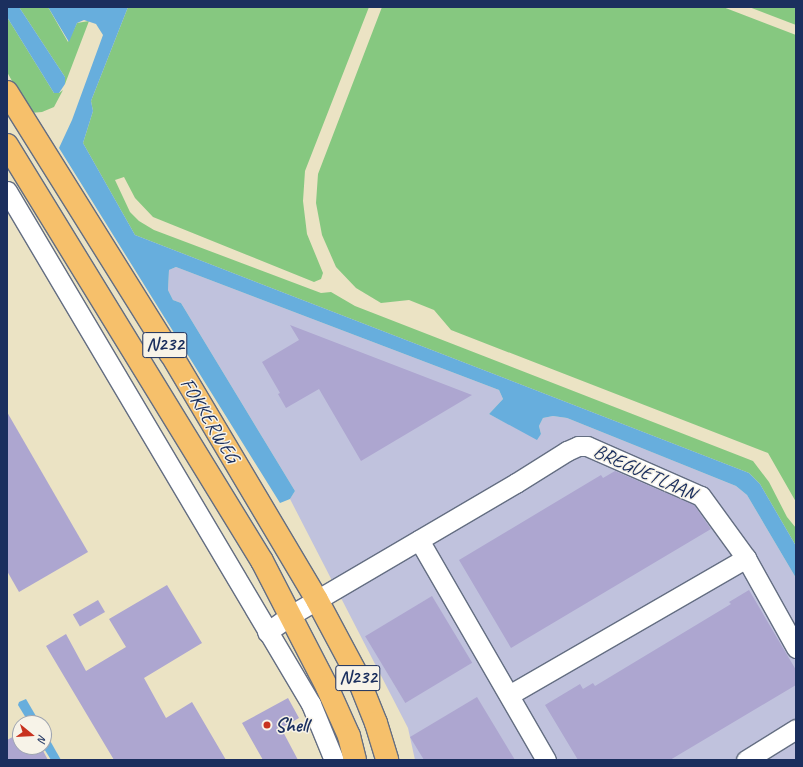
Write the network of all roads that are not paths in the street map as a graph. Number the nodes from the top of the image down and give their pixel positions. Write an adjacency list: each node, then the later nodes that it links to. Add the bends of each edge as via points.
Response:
1 (7, 92): 6 (main road, FOKKERWEG / N232, via 170,354)
2 (7, 146): 7 (main road, FOKKERWEG / N232, via 178,423)
3 (7, 191): 8 (street)
4 (419, 540): 5 (street, BREGUETLAAN, via 566,451 578,446 587,446 701,496); 6 (street, BREGUETLAAN); 10 (street)
5 (746, 558): 9 (street, BREGUETLAAN); 10 (street)
6 (317, 600): 7 (street, BREGUETLAAN); 14 (main road, FOKKERWEG / N232, via 356,673 376,723)
7 (291, 615): 8 (street); 13 (main road, FOKKERWEG / N232, via 349,736)
8 (267, 632): 12 (street, via 311,704)
9 (796, 648)
10 (509, 695): 15 (street)
11 (796, 729): 16 (street)
12 (334, 760)
13 (355, 760)
14 (387, 760)
15 (546, 760)
16 (746, 760)

